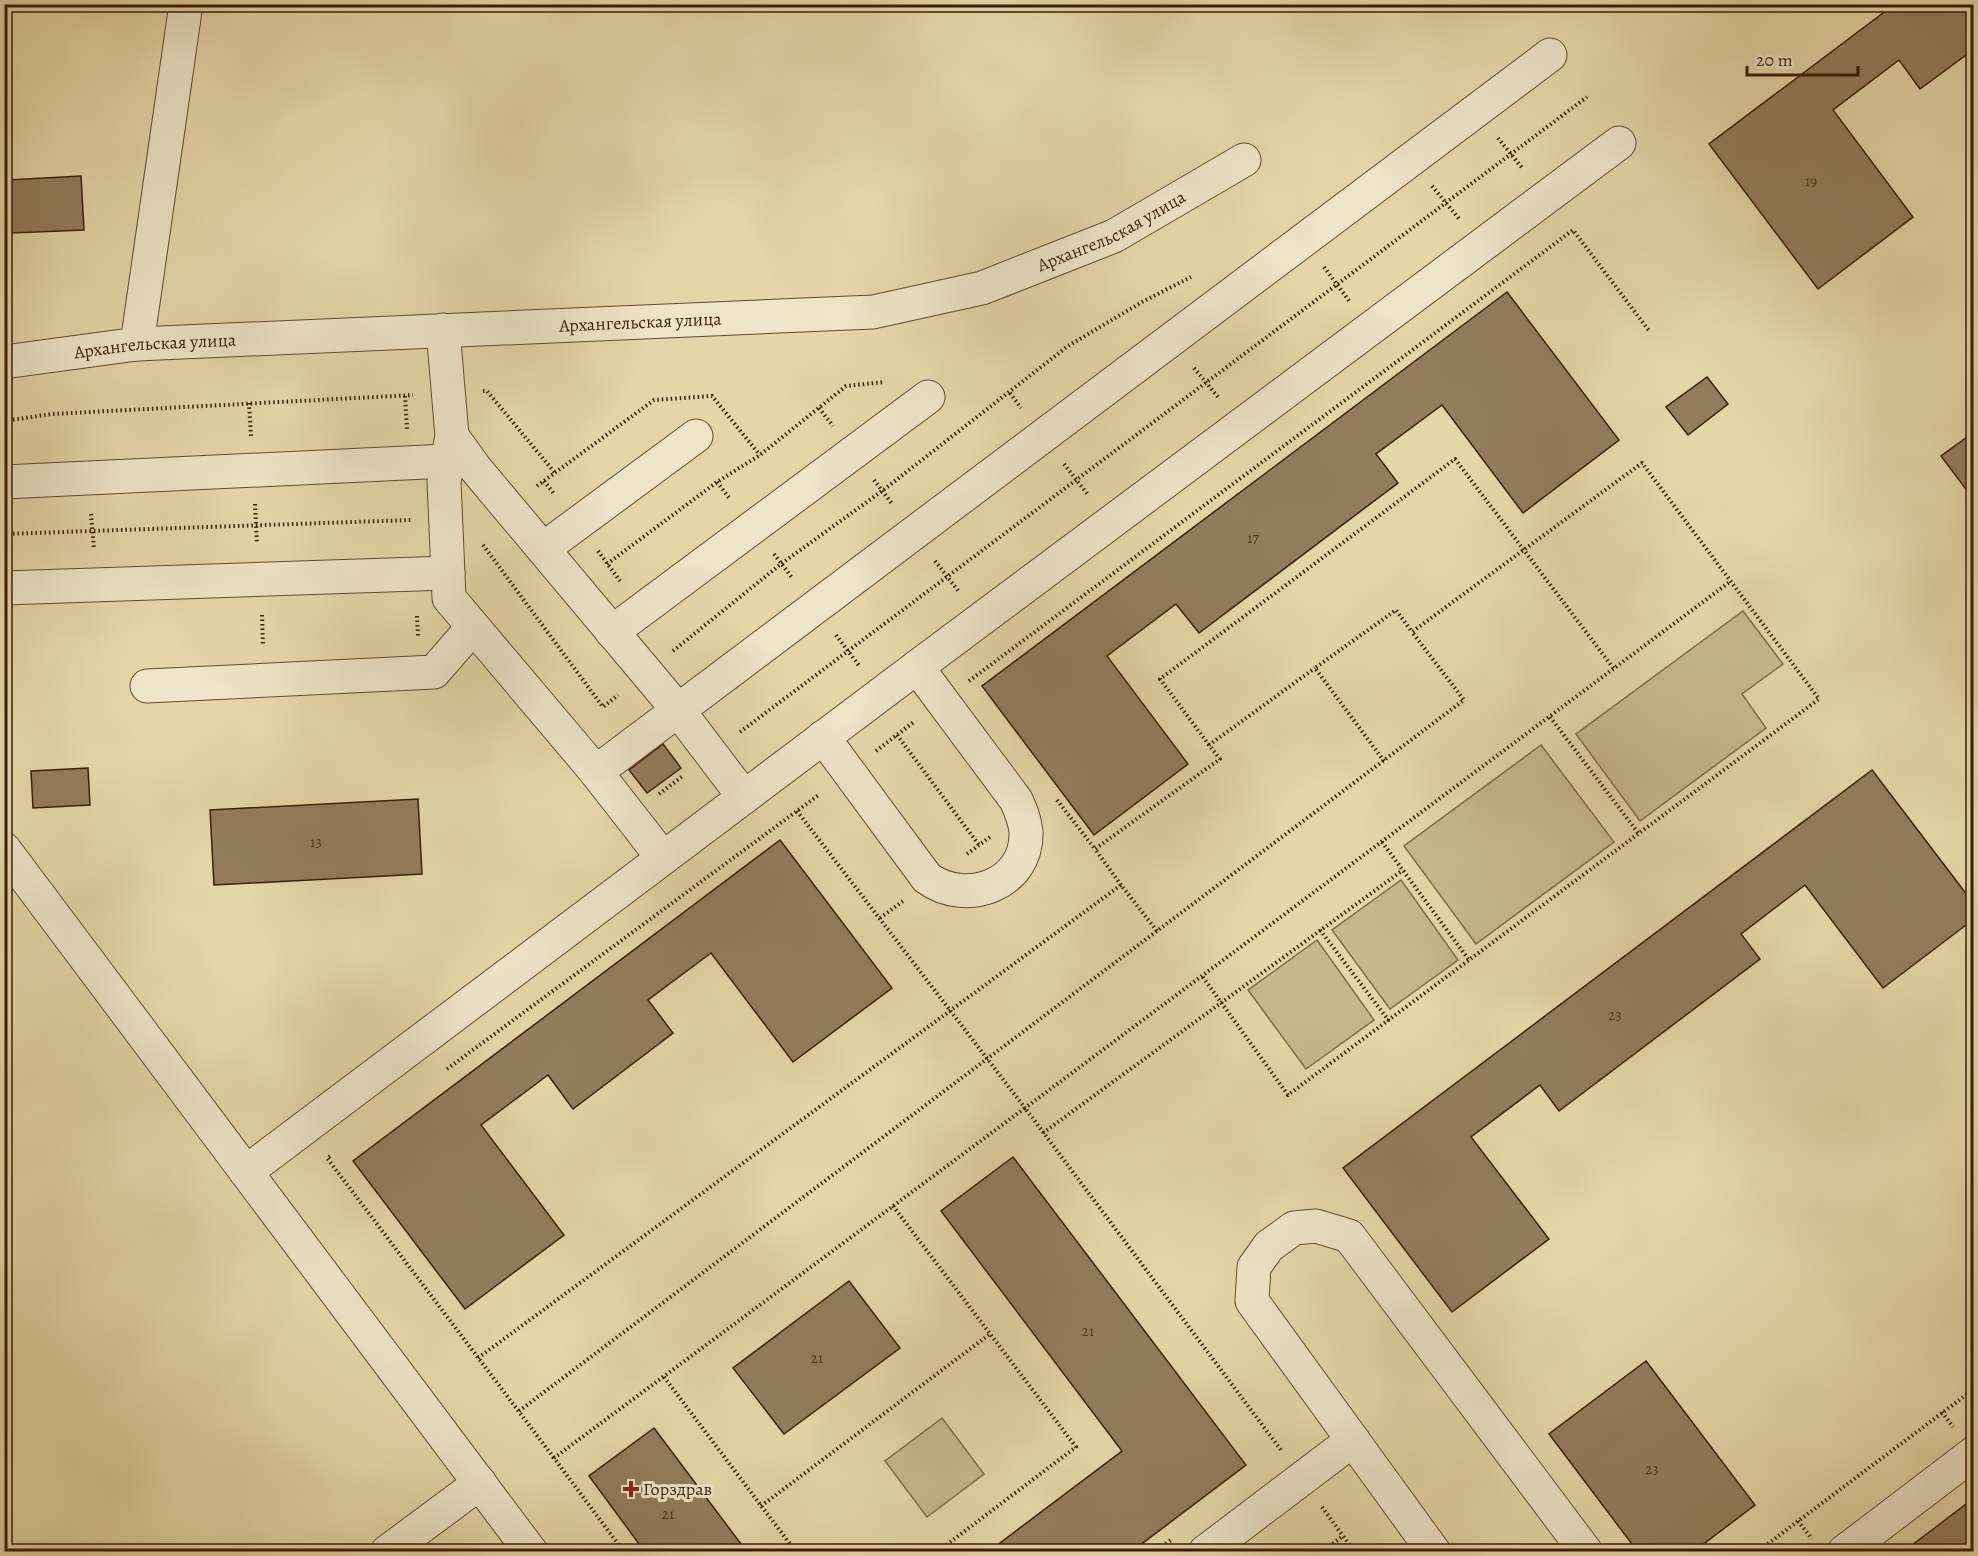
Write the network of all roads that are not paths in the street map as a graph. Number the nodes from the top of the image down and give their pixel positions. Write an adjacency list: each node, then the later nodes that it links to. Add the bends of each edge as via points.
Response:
1 (186, 4): 6 (street)
2 (1550, 55): 19 (street)
3 (1619, 143): 17 (street)
4 (1244, 160): 5 (street, Архангельская улица, via 1113,236 982,288 873,312)
5 (443, 330): 6 (street, Архангельская улица); 10 (street)
6 (137, 344): 7 (street, Архангельская улица)
7 (4, 362)
8 (928, 397): 16 (street)
9 (696, 435): 12 (street)
10 (449, 448): 11 (street); 12 (street, via 475,468); 13 (street, via 444,482)
11 (4, 482)
12 (543, 549): 16 (street)
13 (448, 573): 14 (street); 15 (street, via 449,598)
14 (4, 588)
15 (473, 627): 18 (street, via 434,672); 21 (street)
16 (612, 632): 19 (street)
17 (917, 667): 20 (street); 20 (street, via 1016,800 1023,816 1023,851 1016,866 1003,879 986,889 965,892 945,888 927,878)
18 (147, 686)
19 (678, 710): 21 (street); 22 (street)
20 (823, 737): 22 (street)
21 (596, 771): 24 (street)
22 (744, 797): 24 (street)
23 (4, 849): 25 (street)
24 (663, 858): 25 (street)
25 (246, 1172): 28 (street)
26 (1353, 1440): 32 (street); 33 (street); 34 (street, via 1252,1301 1254,1267 1269,1246 1294,1228 1316,1226 1349,1236)
27 (1974, 1454): 29 (street)
28 (480, 1483): 30 (street); 31 (street)
29 (1830, 1548)
30 (387, 1551)
31 (531, 1551)
32 (1205, 1551)
33 (1434, 1551)
34 (1586, 1551)

